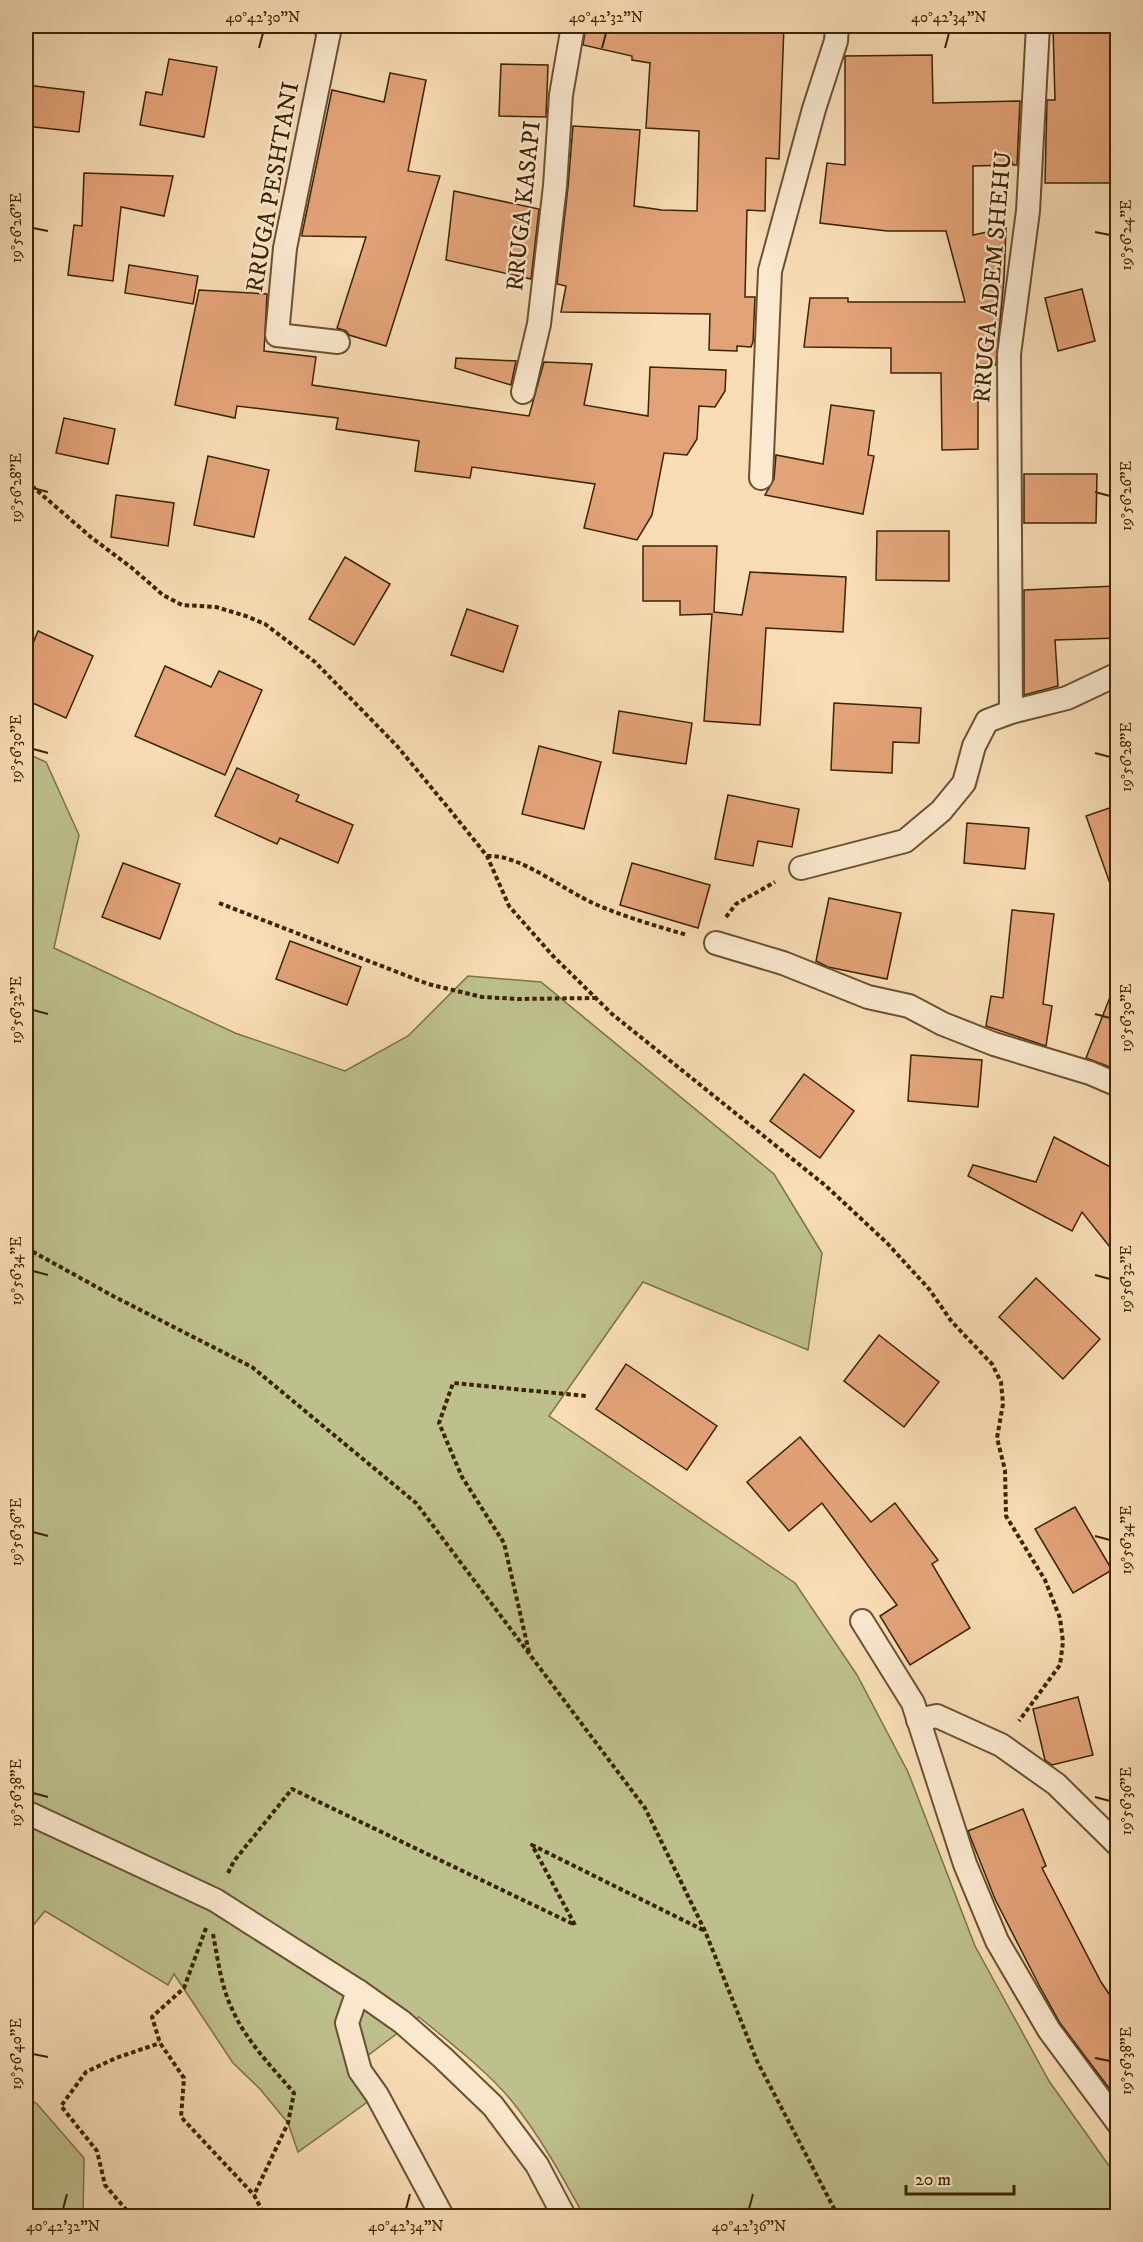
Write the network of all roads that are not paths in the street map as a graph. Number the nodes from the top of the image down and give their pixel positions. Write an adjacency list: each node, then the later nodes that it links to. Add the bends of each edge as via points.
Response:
1 (324, 26): 5 (lane, RRUGA PESHTANI, via 329,32 285,248 277,335)
2 (573, 26): 6 (lane, RRUGA KASAPI, via 561,95 539,324)
3 (837, 26): 7 (lane, via 770,271)
4 (1038, 26): 9 (lane, RRUGA ADEM SHEHU, via 1028,210 1009,354)
5 (338, 342)
6 (523, 392)
7 (761, 478)
8 (1118, 674): 9 (lane, via 1067,698)
9 (1011, 712): 10 (lane, via 987,721 974,746 964,783 942,811 905,841)
10 (801, 868)
11 (716, 943): 12 (lane, via 783,963 868,997 909,1006 994,1044)
12 (1118, 1085)
13 (862, 1621): 14 (lane, via 913,1703)
14 (918, 1720): 16 (lane, via 937,1716 1001,1745 1056,1784); 18 (lane, via 965,1864 997,1941 1049,2030)
15 (26, 1812): 17 (lane)
16 (1118, 1845)
17 (358, 1991): 19 (lane, via 347,2024 360,2071 377,2095); 20 (lane, via 418,2037 493,2106 537,2165)
18 (1118, 2123)
19 (442, 2217)
20 (564, 2217)

